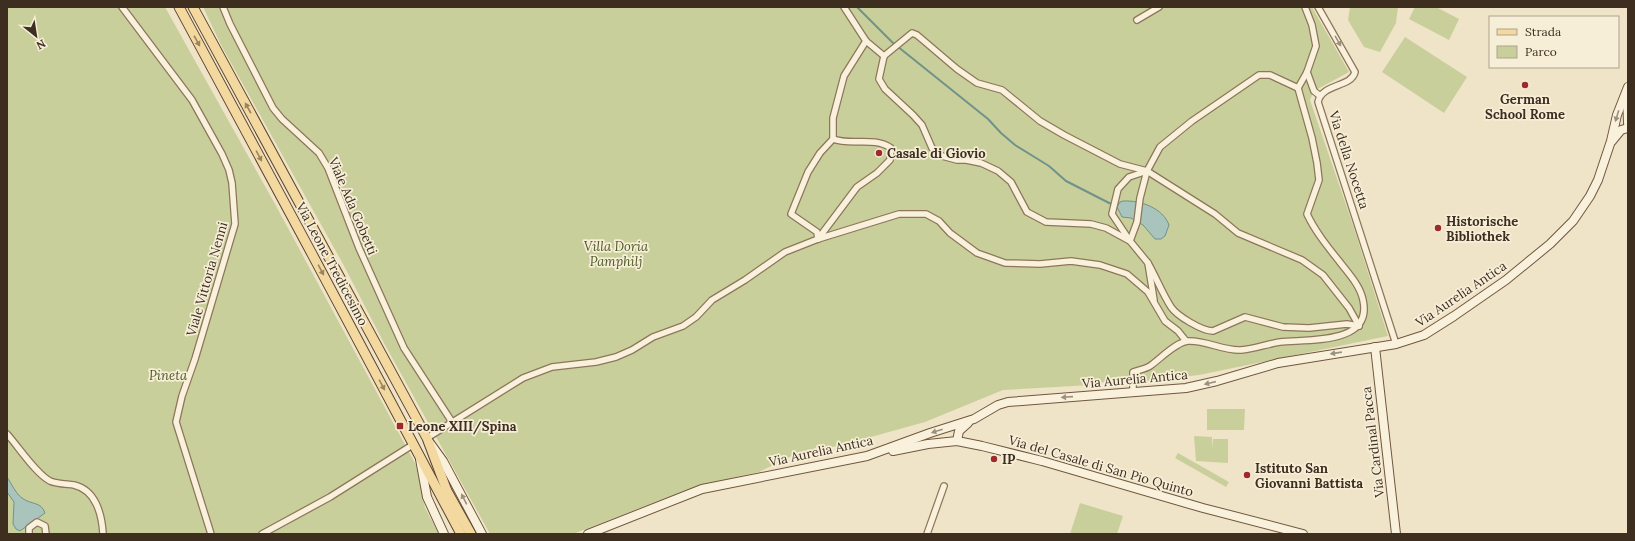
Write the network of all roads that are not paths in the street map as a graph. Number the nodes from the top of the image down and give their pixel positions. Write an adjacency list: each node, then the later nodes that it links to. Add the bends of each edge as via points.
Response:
1 (122, 7): 42 (street, Viale Vittoria Nenni, via 192,100 222,154 232,183 235,224 176,422)
2 (179, 7): 35 (main road, Via Leone Tredicesimo, one-way to 35)
3 (193, 7): 33 (main road, Via Leone Tredicesimo, one-way to 3)
4 (223, 7): 31 (street, Viale Ada Gobetti, via 273,108 319,154 328,168 359,248 404,348)
5 (844, 7): 10 (street)
6 (1159, 7): 9 (street)
7 (1305, 7): 12 (street, via 1316,46)
8 (1318, 7): 15 (street, Via della Nocetta, one-way to 15, via 1356,72 1351,79)
9 (1137, 20)
10 (866, 41): 11 (street); 18 (street, via 844,76 833,118)
11 (884, 56): 20 (street, via 912,33 917,35 977,84 1002,90 1040,121 1106,158); 22 (street, via 878,79 885,90 922,125 932,148 942,156 982,163 998,171 1011,182 1027,212 1046,222 1091,224 1106,228)
12 (1308, 72): 13 (street); 15 (street, via 1314,91)
13 (1298, 88): 20 (street, via 1270,75 1259,74 1160,147); 25 (street, via 1319,180 1307,214 1326,245 1355,282 1363,300 1364,315)
14 (1627, 90): 16 (street); 19 (street, Via Aurelia Antica, one-way to 19, via 1617,115)
15 (1320, 96): 27 (street, Via della Nocetta, via 1318,102)
16 (1628, 123)
17 (1628, 128): 19 (street, via 1621,130)
18 (833, 139): 21 (street, via 808,172 791,214 817,232); 21 (street, via 886,144 891,148 890,160 857,187)
19 (1611, 141): 27 (street, Via Aurelia Antica, via 1590,196 1558,237 1506,280 1442,325 1420,337)
20 (1147, 171): 22 (street, via 1137,222); 22 (street, via 1129,176 1118,189 1112,214); 25 (street, via 1215,214 1238,233 1302,260 1323,275 1349,308)
21 (818, 239): 24 (street, via 899,214 926,214 939,221 977,254 1005,263 1040,264 1071,261 1100,265 1127,274 1148,292); 31 (street, via 785,252 712,300 683,326 653,337 616,357 552,367 523,378)
22 (1130, 241): 23 (street)
23 (1148, 263): 24 (street); 25 (street, via 1172,308 1208,331 1246,317 1283,326)
24 (1155, 302): 26 (street, via 1165,321)
25 (1358, 326): 26 (street, via 1351,331 1325,339 1279,342 1240,350)
26 (1186, 341): 29 (street, via 1148,367 1133,372)
27 (1396, 344): 28 (street, Via Aurelia Antica)
28 (1374, 347): 29 (street, Via Aurelia Antica, one-way to 29, via 1278,363 1191,387); 51 (street, Via Cardinal Pacca)
29 (1133, 393): 30 (street, Via Aurelia Antica, one-way to 30, via 1012,401 998,405)
30 (974, 419): 34 (street, via 959,431); 37 (street, Via Aurelia Antica, one-way to 37)
31 (452, 422): 33 (street)
32 (7, 434): 41 (street, via 39,472 51,482 79,486 90,493 98,507)
33 (427, 438): 46 (main road, Via Leone Tredicesimo, via 447,490); 47 (street, one-way to 33, via 443,460)
34 (957, 441): 37 (street, Via del Casale di San Pio Quinto); 50 (street, Via del Casale di San Pio Quinto, via 1003,450)
35 (414, 444): 36 (main road, Via Leone Tredicesimo); 43 (street, via 330,497)
36 (419, 456): 44 (street, via 427,496); 45 (main road, Via Leone Tredicesimo)
37 (867, 456): 48 (street, Via Aurelia Antica, via 702,489)
38 (944, 486): 49 (street)
39 (29, 534): 40 (street, via 29,528 37,522 45,526)
40 (46, 534)
41 (103, 534)
42 (211, 534)
43 (262, 534)
44 (444, 534)
45 (461, 534)
46 (471, 534)
47 (482, 534)
48 (588, 534)
49 (927, 534)
50 (1303, 534)
51 (1396, 534)

